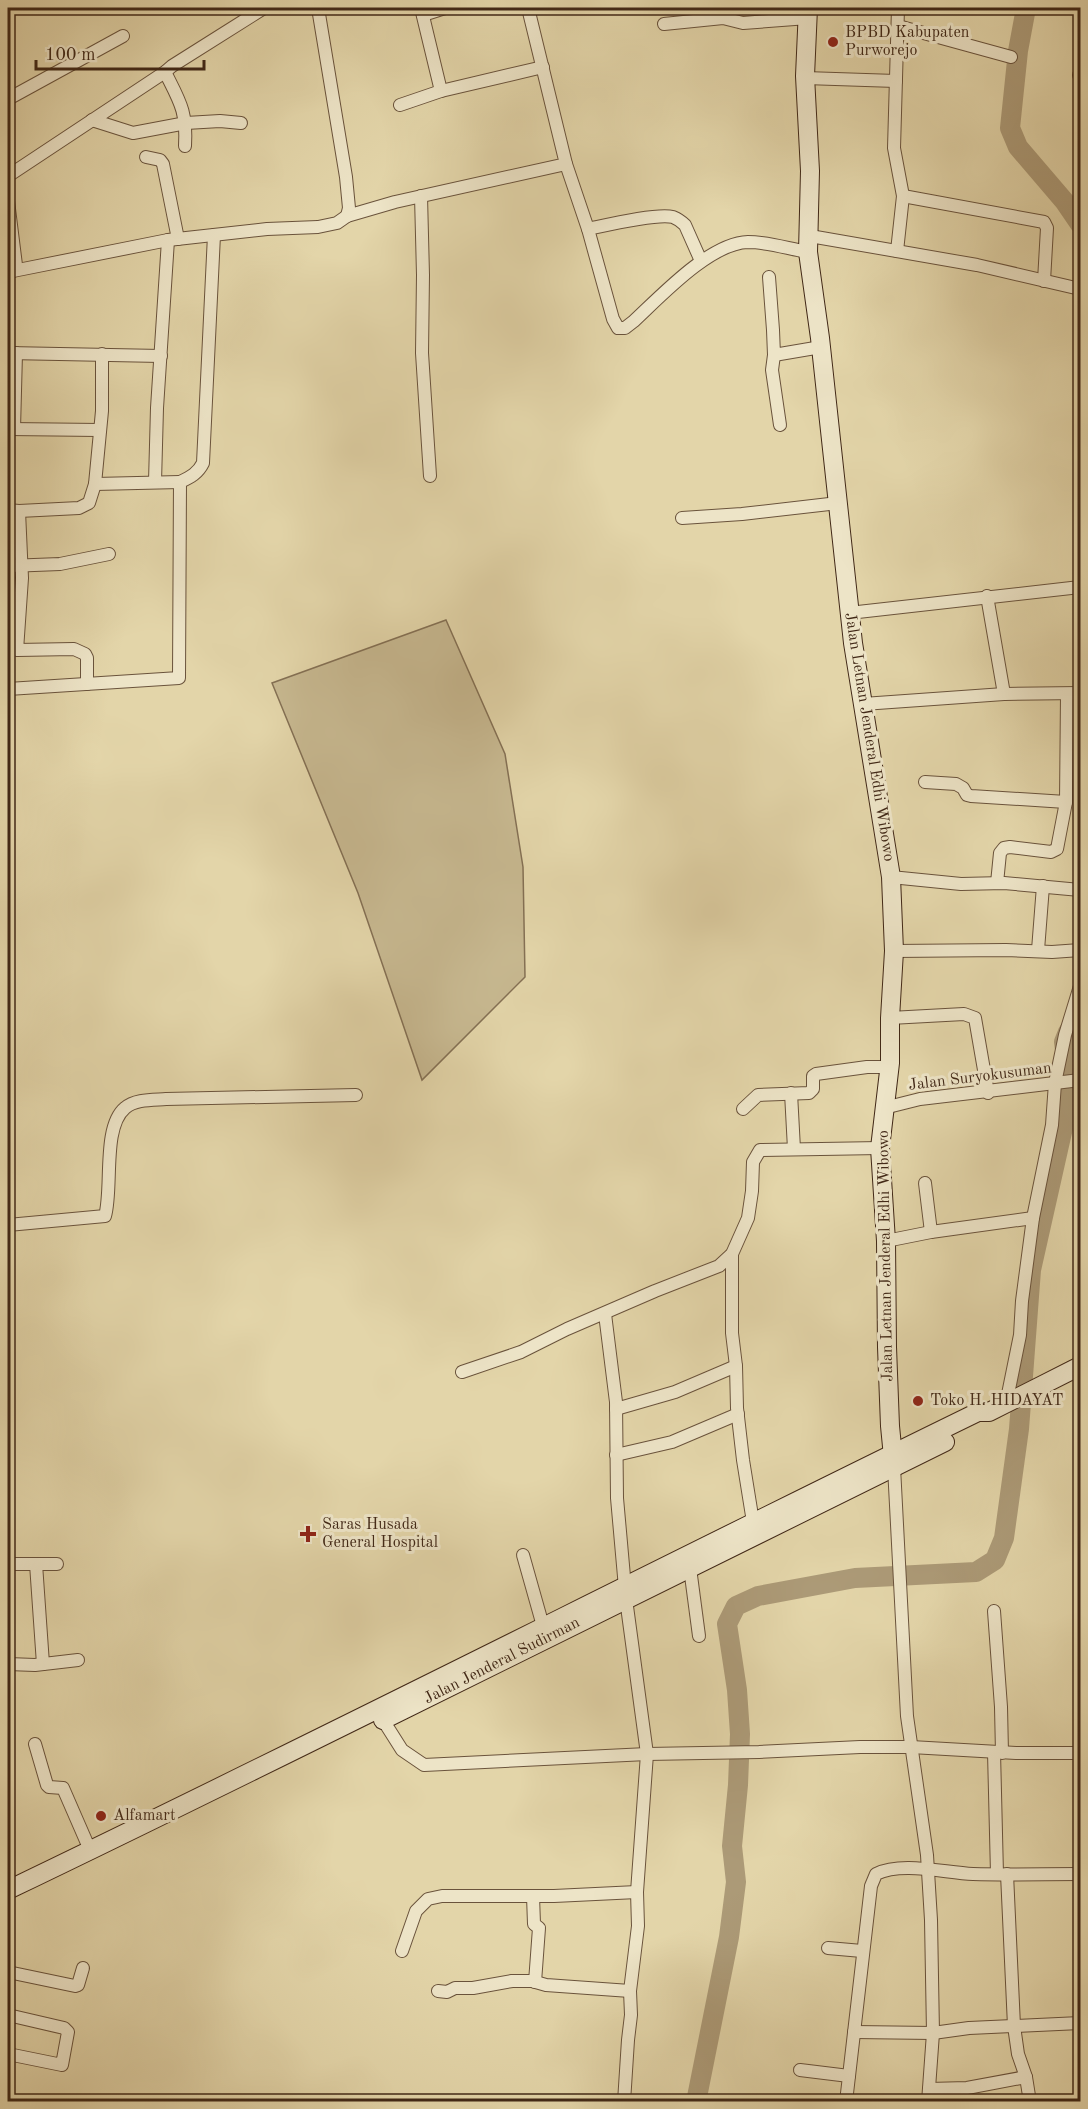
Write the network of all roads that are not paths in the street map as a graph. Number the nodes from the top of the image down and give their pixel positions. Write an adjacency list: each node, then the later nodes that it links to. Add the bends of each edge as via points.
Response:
1 (264, 8): 13 (street)
2 (318, 8): 29 (street, via 346,177)
3 (445, 8): 6 (street)
4 (528, 8): 12 (street)
5 (898, 8): 9 (street)
6 (422, 11): 16 (street)
7 (808, 13): 8 (street, via 743,23 723,18); 14 (main road, Jalan Letnan Jenderal Edhi Wibowo)
8 (664, 24)
9 (898, 26): 11 (street); 15 (street)
10 (123, 36): 17 (street)
11 (1011, 57)
12 (543, 67): 16 (street); 24 (street)
13 (165, 72): 19 (street); 20 (street, via 182,104)
14 (805, 78): 15 (street); 33 (main road, Jalan Letnan Jenderal Edhi Wibowo)
15 (896, 81): 27 (street, via 894,148)
16 (441, 91): 18 (street)
17 (8, 99)
18 (400, 105)
19 (92, 120): 20 (street, via 133,133); 25 (street)
20 (186, 123): 21 (street); 22 (street)
21 (242, 123)
22 (185, 146)
23 (146, 157): 32 (street, via 163,164)
24 (566, 164): 26 (street); 30 (street)
25 (8, 176)
26 (421, 196): 29 (street); 48 (street, via 422,353)
27 (903, 196): 34 (street); 38 (street, via 1044,222)
28 (8, 201): 36 (street, via 16,261)
29 (347, 216): 31 (street, via 318,227)
30 (588, 229): 35 (street, via 664,216 674,218 685,225); 35 (street, via 615,326 621,328 634,321)
31 (214, 235): 32 (street); 50 (street, via 203,463 199,471)
32 (173, 240): 36 (street); 44 (street)
33 (809, 244): 34 (street); 35 (street, via 748,242); 40 (main road, Jalan Letnan Jenderal Edhi Wibowo)
34 (897, 251): 38 (street)
35 (700, 261)
36 (10, 272)
37 (769, 277): 43 (street)
38 (1044, 281): 39 (street)
39 (1080, 289)
40 (821, 347): 43 (street); 52 (main road, Jalan Letnan Jenderal Edhi Wibowo)
41 (12, 353): 42 (street); 46 (street)
42 (102, 354): 44 (street); 47 (street)
43 (774, 355): 45 (street, via 772,370)
44 (161, 356): 49 (street)
45 (780, 425)
46 (11, 429): 47 (street)
47 (100, 430): 51 (street)
48 (430, 476)
49 (155, 482): 50 (street); 51 (street)
50 (180, 482): 63 (street, via 179,678)
51 (95, 484): 53 (street, via 89,503 79,508)
52 (838, 503): 54 (street); 60 (main road, Jalan Letnan Jenderal Edhi Wibowo)
53 (13, 510): 57 (street)
54 (682, 518)
55 (109, 554): 57 (street, via 60,564)
56 (8, 566): 57 (street)
57 (21, 566): 61 (street)
58 (1080, 587): 59 (street)
59 (987, 596): 60 (street); 66 (street)
60 (849, 613): 68 (main road, Jalan Letnan Jenderal Edhi Wibowo)
61 (13, 614): 62 (street)
62 (12, 650): 63 (street, via 74,649 85,654)
63 (87, 684): 64 (street)
64 (8, 689)
65 (1080, 693): 67 (street)
66 (1004, 694): 67 (street); 68 (street)
67 (1067, 695): 70 (street)
68 (863, 704): 71 (main road, Jalan Letnan Jenderal Edhi Wibowo)
69 (925, 782): 70 (street, via 956,784 971,796)
70 (1066, 802): 72 (street, via 1057,849 1051,852 1004,848 1000,853)
71 (891, 877): 72 (street, via 961,884); 77 (main road, Jalan Letnan Jenderal Edhi Wibowo)
72 (998, 883): 73 (street)
73 (1043, 886): 74 (street); 75 (street)
74 (1080, 890)
75 (1038, 950): 76 (street); 77 (street)
76 (1080, 950)
77 (894, 951): 79 (main road, Jalan Letnan Jenderal Edhi Wibowo)
78 (1080, 986): 82 (street, via 1065,1035)
79 (890, 1018): 80 (main road, Jalan Letnan Jenderal Edhi Wibowo); 83 (street, via 969,1014 975,1018)
80 (889, 1067): 84 (street, via 816,1074 809,1093); 86 (main road, Jalan Letnan Jenderal Edhi Wibowo)
81 (1078, 1081): 82 (street, Jalan Suryokusuman)
82 (1059, 1083): 83 (street, Jalan Suryokusuman); 91 (street)
83 (988, 1093): 86 (street, Jalan Suryokusuman)
84 (791, 1094): 87 (street, via 759,1095); 89 (street)
85 (356, 1095): 92 (street, via 136,1102 124,1108 112,1131 105,1216)
86 (884, 1108): 88 (main road, Jalan Letnan Jenderal Edhi Wibowo)
87 (743, 1109)
88 (880, 1148): 89 (street); 94 (main road, Jalan Letnan Jenderal Edhi Wibowo)
89 (794, 1149): 95 (street, via 760,1150 754,1157 748,1218)
90 (925, 1183): 93 (street)
91 (1033, 1218): 93 (street); 100 (street)
92 (8, 1225)
93 (931, 1232): 94 (street)
94 (886, 1241): 104 (main road, Jalan Letnan Jenderal Edhi Wibowo)
95 (732, 1254): 96 (street, via 719,1266); 97 (street)
96 (605, 1314): 99 (street, via 521,1352); 101 (street)
97 (736, 1366): 101 (street, via 675,1392); 102 (street)
98 (1080, 1368): 100 (main road, Jalan Jenderal Sudirman)
99 (462, 1372)
100 (1010, 1402): 104 (main road, Jalan Jenderal Sudirman, via 989,1412 978,1412)
101 (616, 1409): 103 (street)
102 (738, 1414): 103 (street, via 672,1442); 105 (street)
103 (616, 1455): 111 (street)
104 (893, 1460): 105 (main road, Jalan Jenderal Sudirman); 110 (main road, Jalan Jenderal Sudirman); 122 (street)
105 (753, 1522): 111 (main road, Jalan Jenderal Sudirman)
106 (523, 1555): 113 (street)
107 (8, 1564): 108 (street)
108 (36, 1564): 109 (street); 118 (street)
109 (57, 1564)
110 (690, 1568): 111 (main road, Jalan Jenderal Sudirman); 114 (street)
111 (626, 1592): 113 (main road, Jalan Jenderal Sudirman); 115 (main road, Jalan Jenderal Sudirman); 125 (street)
112 (994, 1611): 123 (street, via 1001,1707)
113 (543, 1626): 115 (main road, Jalan Jenderal Sudirman)
114 (699, 1636)
115 (495, 1658): 119 (main road, Jalan Jenderal Sudirman)
116 (78, 1660): 118 (street)
117 (8, 1664): 118 (street)
118 (43, 1664)
119 (423, 1693): 120 (main road, Jalan Jenderal Sudirman); 126 (main road, Jalan Jenderal Sudirman)
120 (383, 1720): 125 (street, via 402,1750 424,1766); 126 (main road, Jalan Jenderal Sudirman)
121 (35, 1744): 128 (street, via 47,1785 63,1788)
122 (911, 1747): 123 (street); 125 (street); 129 (street)
123 (998, 1752): 124 (street); 130 (street)
124 (1080, 1753)
125 (647, 1754): 133 (street)
126 (286, 1761): 127 (main road, Jalan Jenderal Sudirman)
127 (146, 1829): 128 (main road, Jalan Jenderal Sudirman); 135 (main road, Jalan Jenderal Sudirman)
128 (90, 1850): 132 (main road, Jalan Jenderal Sudirman)
129 (927, 1870): 130 (street); 138 (street, via 891,1869 876,1874 872,1879); 148 (street)
130 (1002, 1874): 131 (street); 146 (street)
131 (1080, 1874)
132 (8, 1890)
133 (637, 1892): 134 (street); 143 (street, via 638,1926)
134 (533, 1896): 137 (street, via 428,1899 416,1911); 141 (street, via 534,1924 539,1928)
135 (8, 1902)
136 (828, 1948): 138 (street)
137 (402, 1951)
138 (862, 1951): 147 (street)
139 (83, 1968): 140 (street, via 75,1986)
140 (8, 1972)
141 (535, 1982): 142 (street, via 512,1981); 143 (street)
142 (438, 1991)
143 (630, 1991): 154 (street)
144 (8, 2015): 149 (street, via 68,2032 61,2065)
145 (1080, 2023): 146 (street)
146 (1014, 2026): 148 (street); 152 (street)
147 (854, 2032): 148 (street); 151 (street)
148 (933, 2033): 153 (street)
149 (8, 2054)
150 (800, 2070): 151 (street)
151 (849, 2076): 155 (street)
152 (1026, 2077): 153 (street); 156 (street)
153 (928, 2095)
154 (624, 2102)
155 (846, 2102)
156 (1030, 2102)

